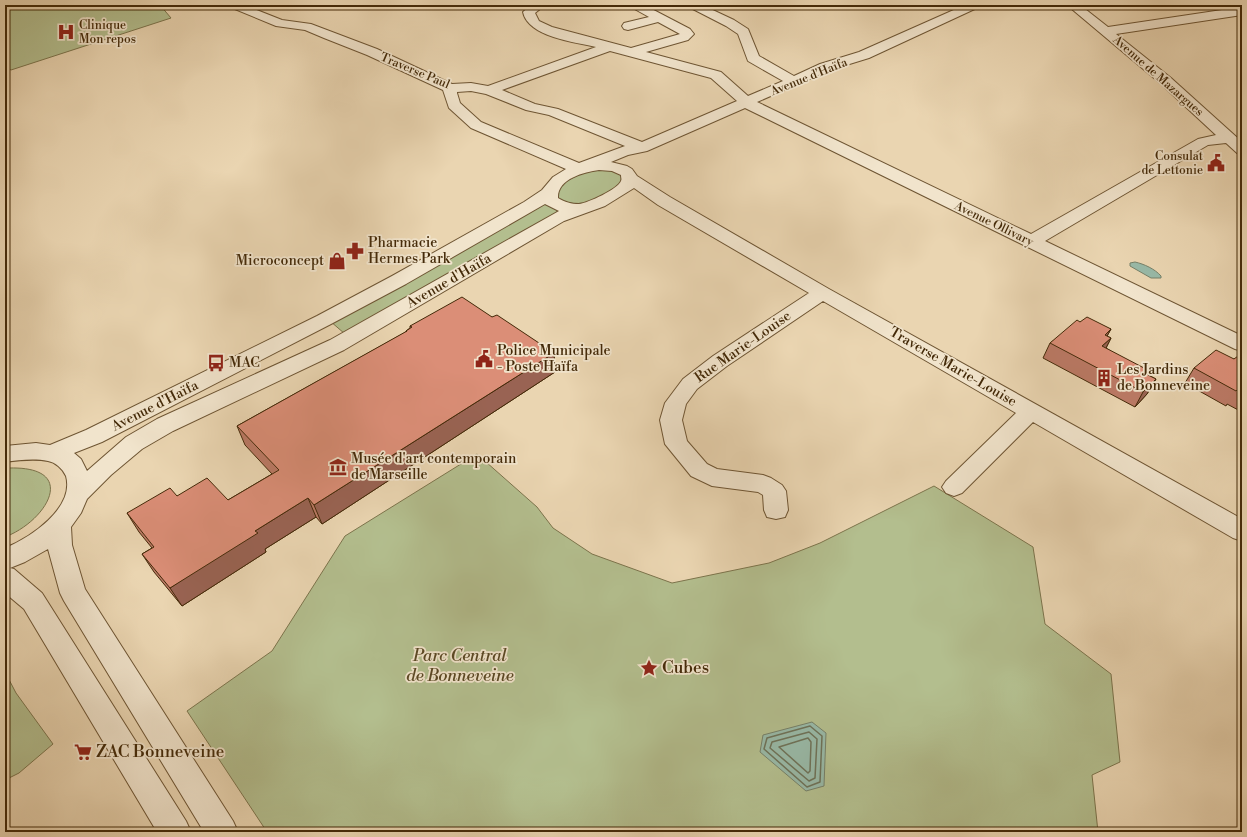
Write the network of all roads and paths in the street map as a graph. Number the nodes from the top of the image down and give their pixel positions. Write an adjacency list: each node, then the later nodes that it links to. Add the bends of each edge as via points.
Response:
1 (234, 5): 14 (street, Traverse Paul, via 280,23 307,27 328,35)
2 (539, 5): 11 (street, Avenue Ollivary, via 529,12 529,17 538,25 556,33)
3 (635, 5): 8 (street)
4 (692, 5): 13 (street, via 744,32 753,58)
5 (975, 5): 13 (street, Avenue d'Haïfa, via 864,55)
6 (1073, 5): 10 (street, Avenue de Mazargues)
7 (1242, 11): 10 (street)
8 (660, 18): 9 (street); 12 (street, via 688,34)
9 (628, 26)
10 (1106, 30): 17 (street, Avenue de Mazargues)
11 (609, 47): 12 (street, Avenue Ollivary); 15 (street)
12 (631, 52): 16 (street, Avenue Ollivary, via 712,74)
13 (795, 81): 16 (street, Avenue d'Haïfa)
14 (450, 88): 15 (street, Traverse Paul, via 471,86); 20 (street, via 454,105 476,125)
15 (489, 90): 18 (street, Traverse Paul, via 531,107 554,112)
16 (747, 103): 18 (street, Avenue d'Haïfa); 26 (street, Avenue Ollivary)
17 (1229, 138): 19 (street, Avenue de Mazargues); 26 (street, via 1203,142)
18 (642, 148): 20 (street, Avenue d'Haïfa, via 625,151); 21 (street, via 633,164)
19 (1242, 150)
20 (582, 168): 21 (street, Traverse Marie-Louise, via 610,165 625,171); 22 (street, Avenue d'Haïfa, via 554,183)
21 (630, 177): 23 (street, via 627,186); 24 (street, Traverse Marie-Louise)
22 (548, 194): 25 (street, via 550,200 560,206); 28 (street, Avenue d'Haïfa, via 400,280)
23 (606, 201): 24 (street, Traverse Marie-Louise, via 641,198); 25 (street, Avenue d'Haïfa)
24 (664, 201): 27 (street, Traverse Marie-Louise)
25 (578, 209): 30 (street, Avenue d'Haïfa, via 558,217)
26 (1030, 242): 29 (street, Avenue Ollivary)
27 (822, 293): 31 (street, Traverse Marie-Louise); 36 (street, Rue Marie-Louise, via 690,384 676,403 671,420 676,444 699,470 712,477 763,484 774,491)
28 (298, 333): 30 (street); 32 (street, Avenue d'Haïfa, via 94,436)
29 (1242, 344)
30 (320, 353): 35 (street, Avenue d'Haïfa, via 172,422 134,443)
31 (1031, 411): 34 (street); 38 (street, Traverse Marie-Louise)
32 (52, 453): 33 (street, via 30,451); 35 (street, via 66,459 75,469 79,481)
33 (5, 454)
34 (954, 487)
35 (77, 495): 37 (street, via 71,510)
36 (776, 510)
37 (59, 524): 39 (street, via 38,542); 42 (street, via 59,545 72,593)
38 (1242, 531)
39 (5, 559)
40 (5, 577): 41 (street, via 33,601)
41 (175, 832)
42 (222, 832)

